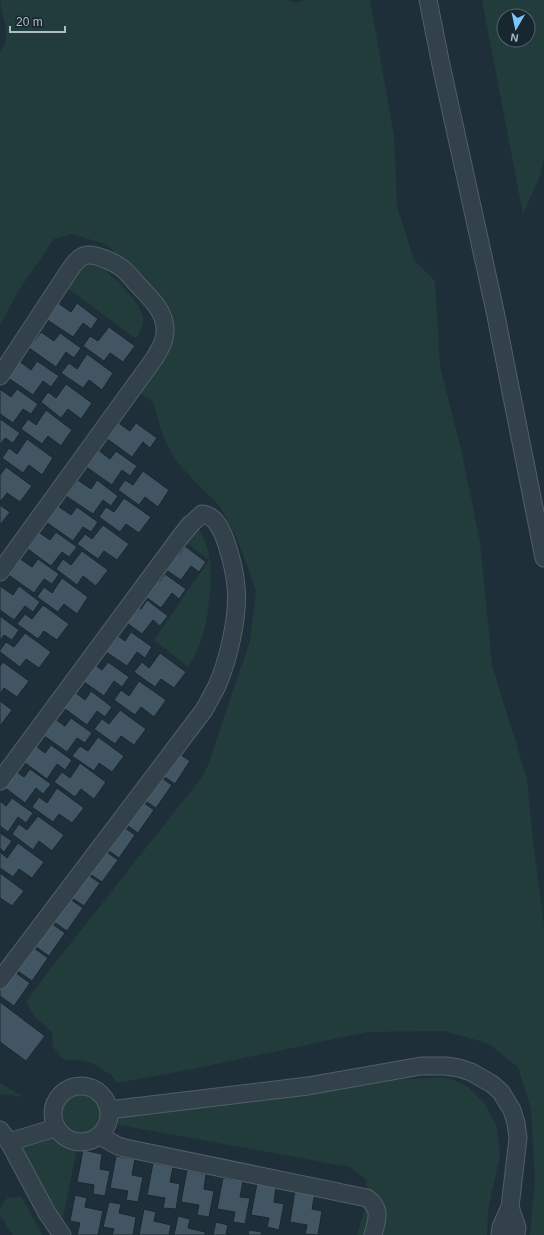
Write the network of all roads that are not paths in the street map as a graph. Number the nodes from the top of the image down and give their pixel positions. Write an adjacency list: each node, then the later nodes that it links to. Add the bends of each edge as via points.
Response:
1 (428, 0): 3 (street, via 495,311)
2 (0, 376): 4 (street, via 69,271 81,257 95,256 116,264 158,307 164,318 165,337 154,359)
3 (544, 558)
4 (0, 572)
5 (0, 781): 6 (street, via 181,536 202,514 209,516 224,535 236,587 232,639 216,687 204,710)
6 (0, 980)
7 (109, 1110): 8 (street, via 101,1094 85,1086 76,1086 60,1094 55,1102 52,1110); 10 (street, via 106,1128); 11 (street, via 308,1086 421,1066 459,1068 492,1084 512,1110 518,1138)
8 (55, 1128): 9 (street); 10 (street, via 64,1137 76,1142 84,1143)
9 (4, 1136): 12 (street, via 46,1213)
10 (100, 1136): 13 (street, via 125,1148 367,1198 375,1206 377,1213)
11 (510, 1207): 14 (street, via 500,1228); 15 (street, via 517,1228)
12 (62, 1235)
13 (373, 1235)
14 (500, 1235)
15 (516, 1235)

